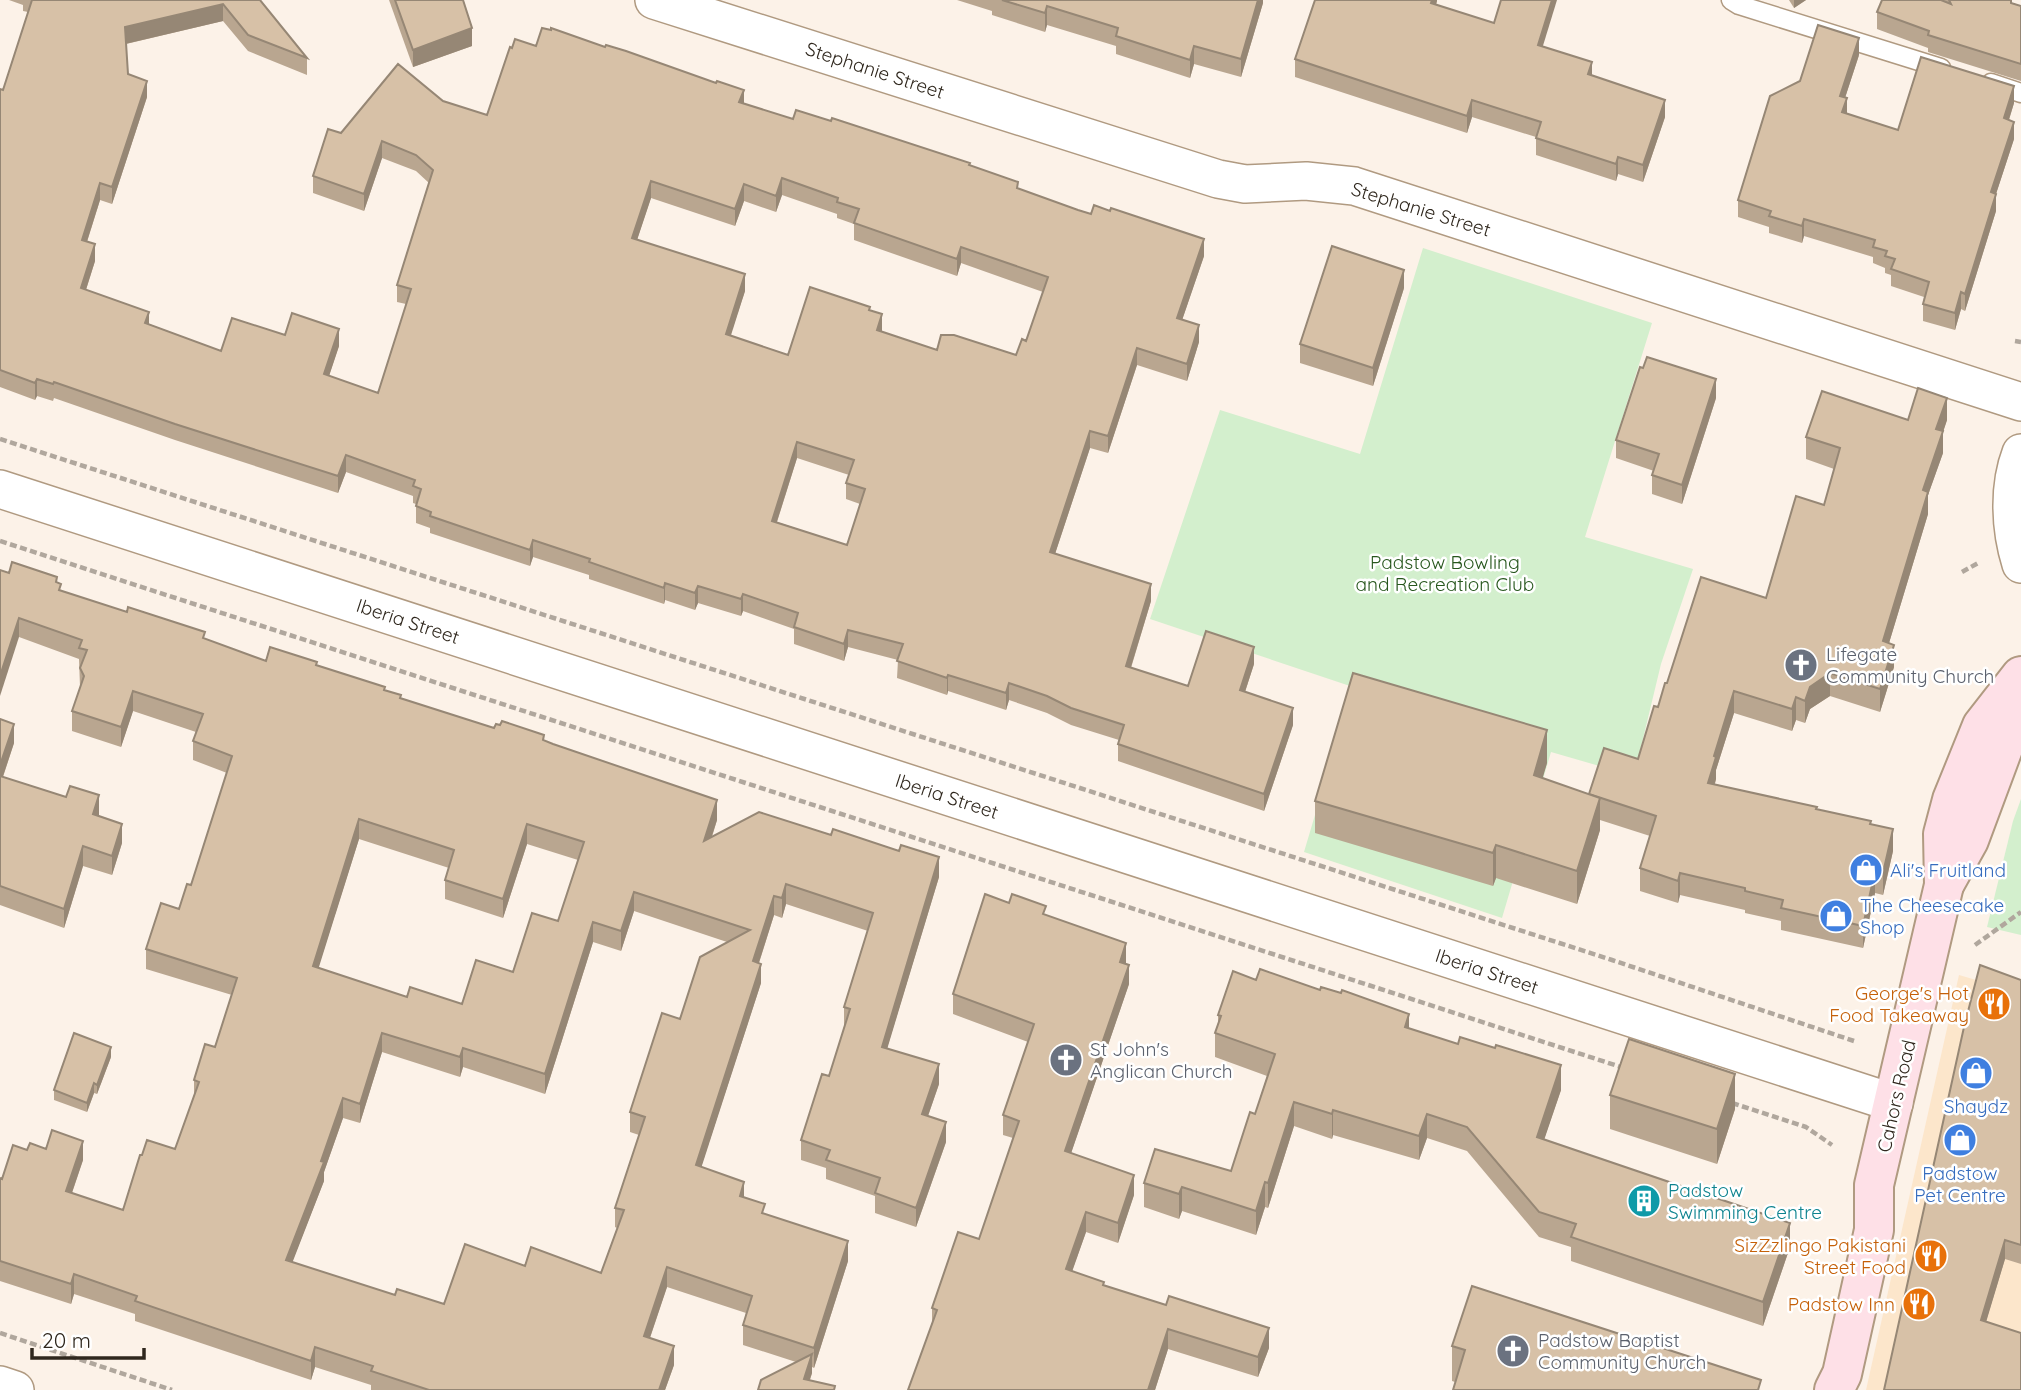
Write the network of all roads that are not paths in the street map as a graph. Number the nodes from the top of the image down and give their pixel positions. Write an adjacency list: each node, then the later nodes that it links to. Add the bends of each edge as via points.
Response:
1 (654, 0): 4 (street, Stephanie Street, via 1218,179 1245,184 1306,181 1354,186)
2 (1731, 0): 3 (lane)
3 (2021, 93)
4 (2021, 402)
5 (2021, 453): 7 (street, via 2012,500)
6 (0, 489): 9 (street, Iberia Street)
7 (2021, 564)
8 (2020, 678): 9 (main road, Cahors Road, via 1982,726 1952,800 1942,834 1944,885)
9 (1894, 1103): 10 (main road, Cahors Road)
10 (1874, 1185): 13 (main road, Cahors Road, via 1852,1225 1820,1367); 14 (main road, Cahors Road, via 1874,1230 1842,1374)
11 (0, 1385): 12 (street)
12 (15, 1390)
13 (1821, 1390)
14 (1834, 1390)

